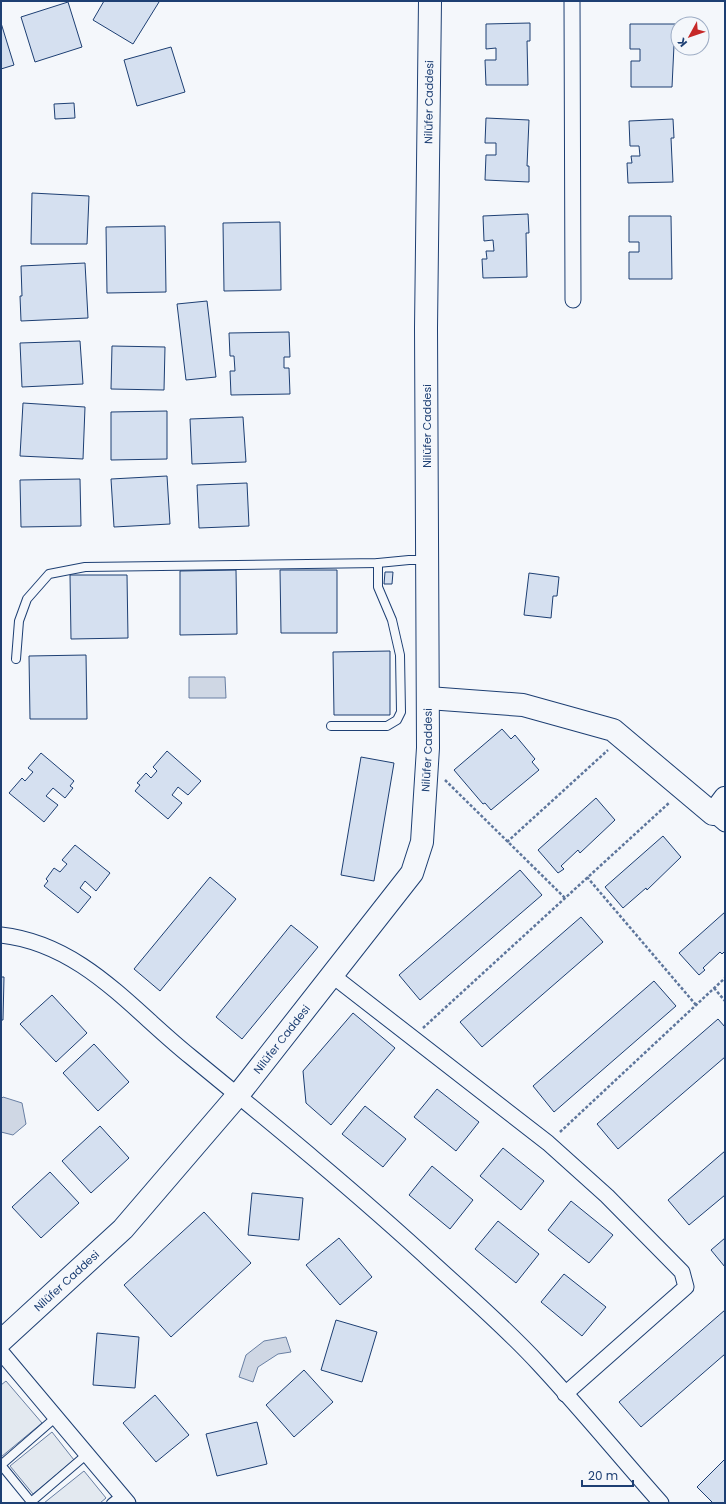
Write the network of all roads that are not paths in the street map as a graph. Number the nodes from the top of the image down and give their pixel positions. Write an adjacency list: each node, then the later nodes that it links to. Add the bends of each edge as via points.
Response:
1 (430, 1): 4 (street, Nilüfer Caddesi, via 426,328)
2 (572, 1): 3 (street)
3 (572, 300)
4 (428, 560): 5 (lane); 7 (street, Nilüfer Caddesi)
5 (378, 563): 6 (lane, via 85,567 50,574 27,599 19,621); 8 (lane, via 378,587 392,620 400,655 401,712 396,720 387,726)
6 (16, 659)
7 (428, 698): 9 (street, via 523,705 613,730 684,789); 11 (street, Nilüfer Caddesi, via 428,763 422,842 412,874)
8 (331, 726)
9 (721, 812)
10 (1, 935): 12 (street, via 20,937 46,945 105,981 188,1055)
11 (333, 976): 12 (street, Nilüfer Caddesi); 15 (street, via 548,1143 607,1196 682,1272 686,1287)
12 (238, 1095): 13 (street, Nilüfer Caddesi, via 123,1229); 15 (street, via 390,1223 533,1358)
13 (1, 1341)
14 (1, 1352): 16 (street)
15 (565, 1394): 21 (street)
16 (55, 1418): 17 (street); 18 (lane)
17 (86, 1455): 19 (street); 20 (lane)
18 (1, 1465): 20 (lane)
19 (120, 1500)
20 (32, 1502)
21 (661, 1503)

